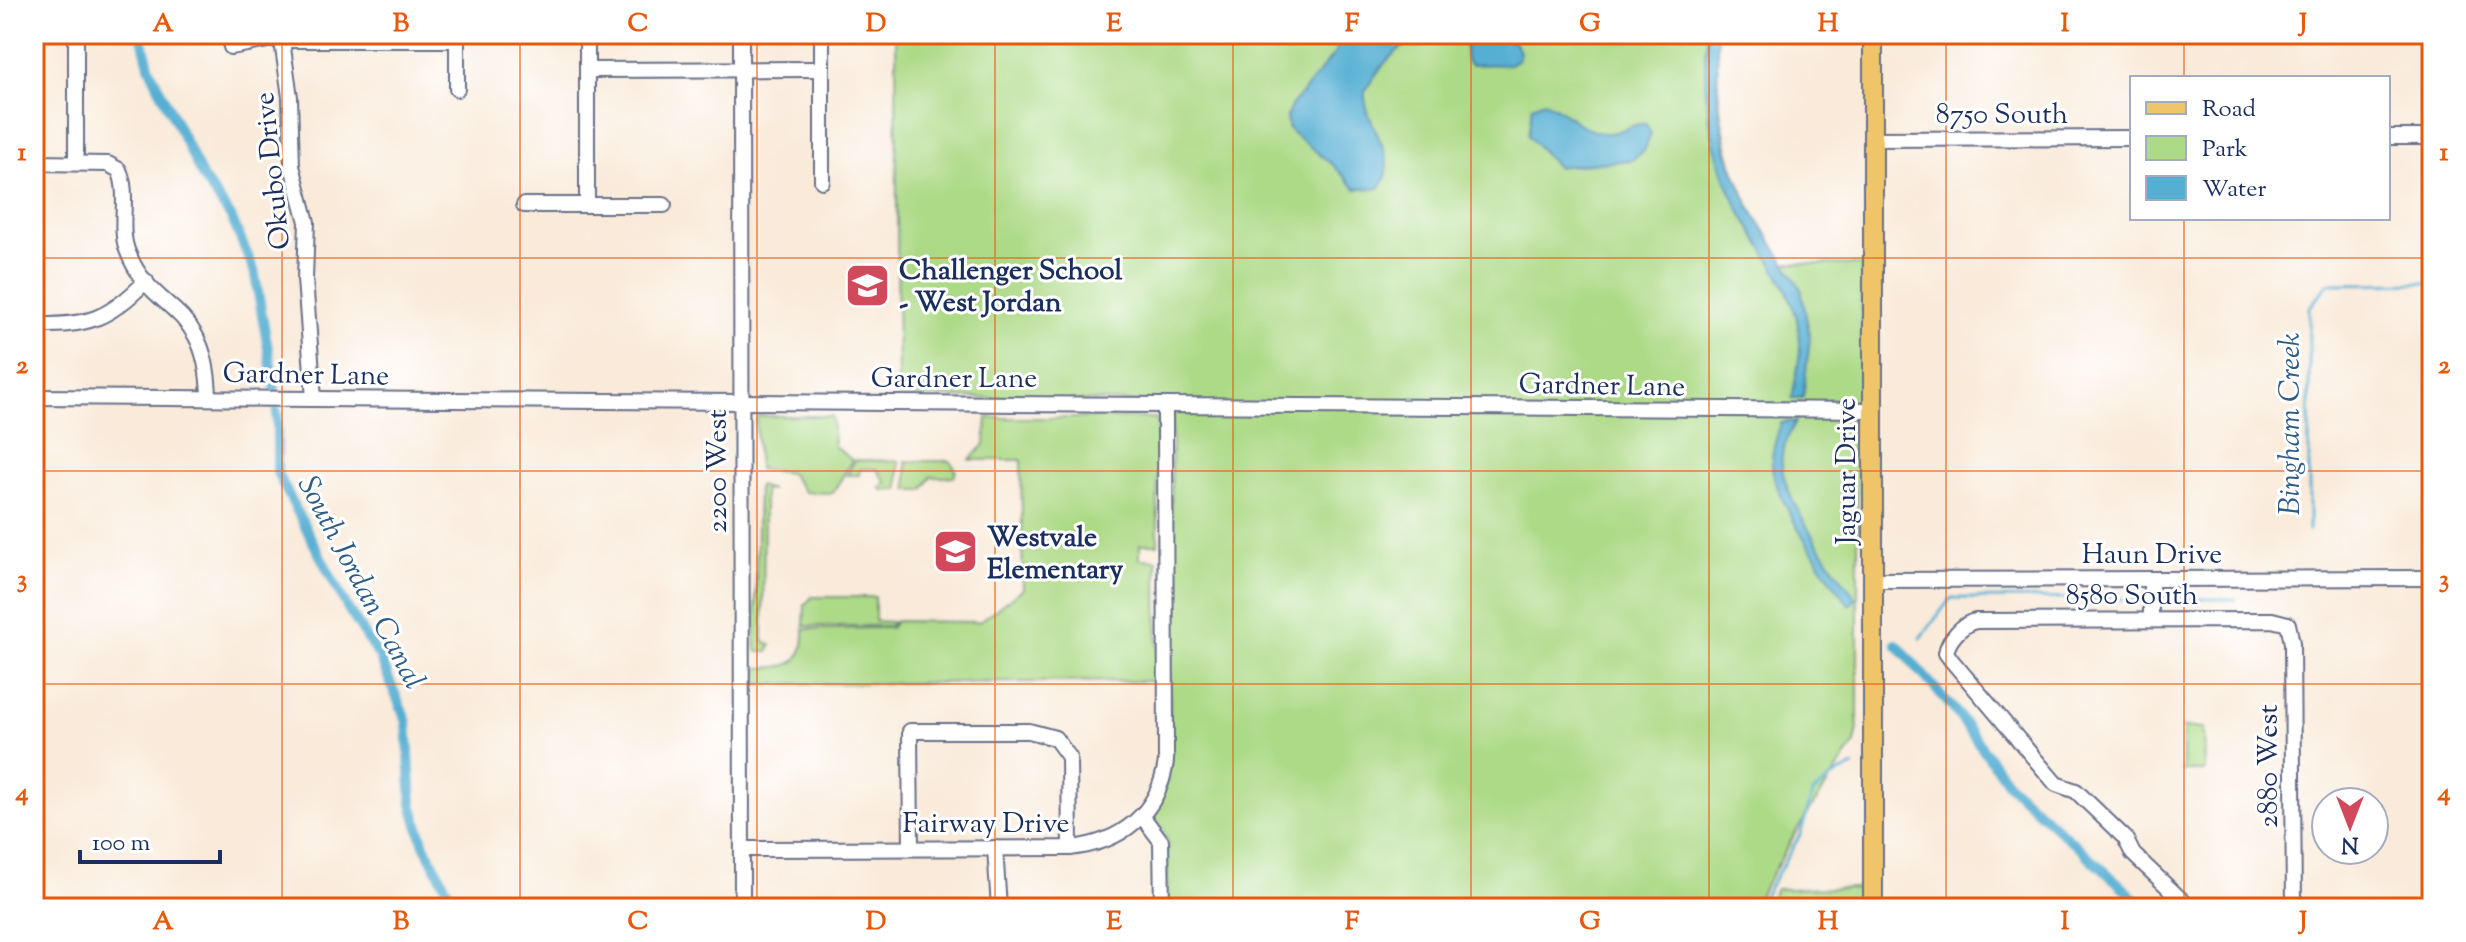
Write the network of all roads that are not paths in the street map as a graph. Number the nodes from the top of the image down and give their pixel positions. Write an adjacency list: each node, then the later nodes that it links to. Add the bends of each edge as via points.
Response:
1 (76, 34): 18 (street)
2 (587, 34): 10 (street)
3 (741, 34): 11 (street, 2200 West)
4 (822, 34): 9 (street)
5 (1873, 34): 16 (main road, Jaguar Drive)
6 (281, 37): 7 (street); 8 (street); 27 (street, Okubo Drive, via 292,166 307,222 305,279)
7 (457, 37): 12 (street)
8 (231, 47)
9 (822, 69): 11 (street); 19 (street)
10 (587, 70): 11 (street); 21 (street)
11 (741, 70): 28 (street, 2200 West)
12 (457, 89)
13 (2390, 137): 14 (street)
14 (2432, 137)
15 (2130, 138): 16 (street, 8750 South)
16 (1873, 139): 30 (main road, Jaguar Drive)
17 (34, 163): 18 (street)
18 (76, 163): 23 (street, via 108,164 122,176 128,251)
19 (822, 181)
20 (524, 205): 21 (street)
21 (587, 205): 22 (street)
22 (664, 205)
23 (146, 281): 24 (street, via 101,318 67,326); 26 (street, via 182,314 202,344)
24 (34, 325)
25 (34, 397): 26 (street, Gardner Lane)
26 (209, 398): 27 (street, Gardner Lane)
27 (314, 399): 28 (street, Gardner Lane)
28 (742, 402): 29 (street, Gardner Lane); 40 (street, 2200 West)
29 (1165, 406): 30 (street, Gardner Lane); 36 (street, Fairway Drive, via 1166,761 1159,788)
30 (1873, 410): 33 (main road, Jaguar Drive)
31 (2432, 578): 32 (street, Haun Drive)
32 (2151, 579): 33 (street, Haun Drive); 34 (street)
33 (1872, 580): 44 (main road, Jaguar Drive)
34 (2151, 620): 35 (street, 8580 South); 45 (street, 8580 South, via 1976,621 1965,625 1946,653 2056,784 2076,791)
35 (2288, 624): 46 (street, 2880 West)
36 (1142, 816): 39 (street, Fairway Drive, via 1112,839); 43 (street, via 1161,841)
37 (911, 848): 38 (street, Fairway Drive); 39 (street, via 910,731 1039,732 1055,738 1069,757); 40 (street, Fairway Drive)
38 (995, 848): 39 (street, Fairway Drive); 42 (street)
39 (1070, 848)
40 (742, 849): 41 (street, 2200 West)
41 (742, 908)
42 (999, 908)
43 (1162, 908)
44 (1873, 908)
45 (2190, 908)
46 (2294, 908)

